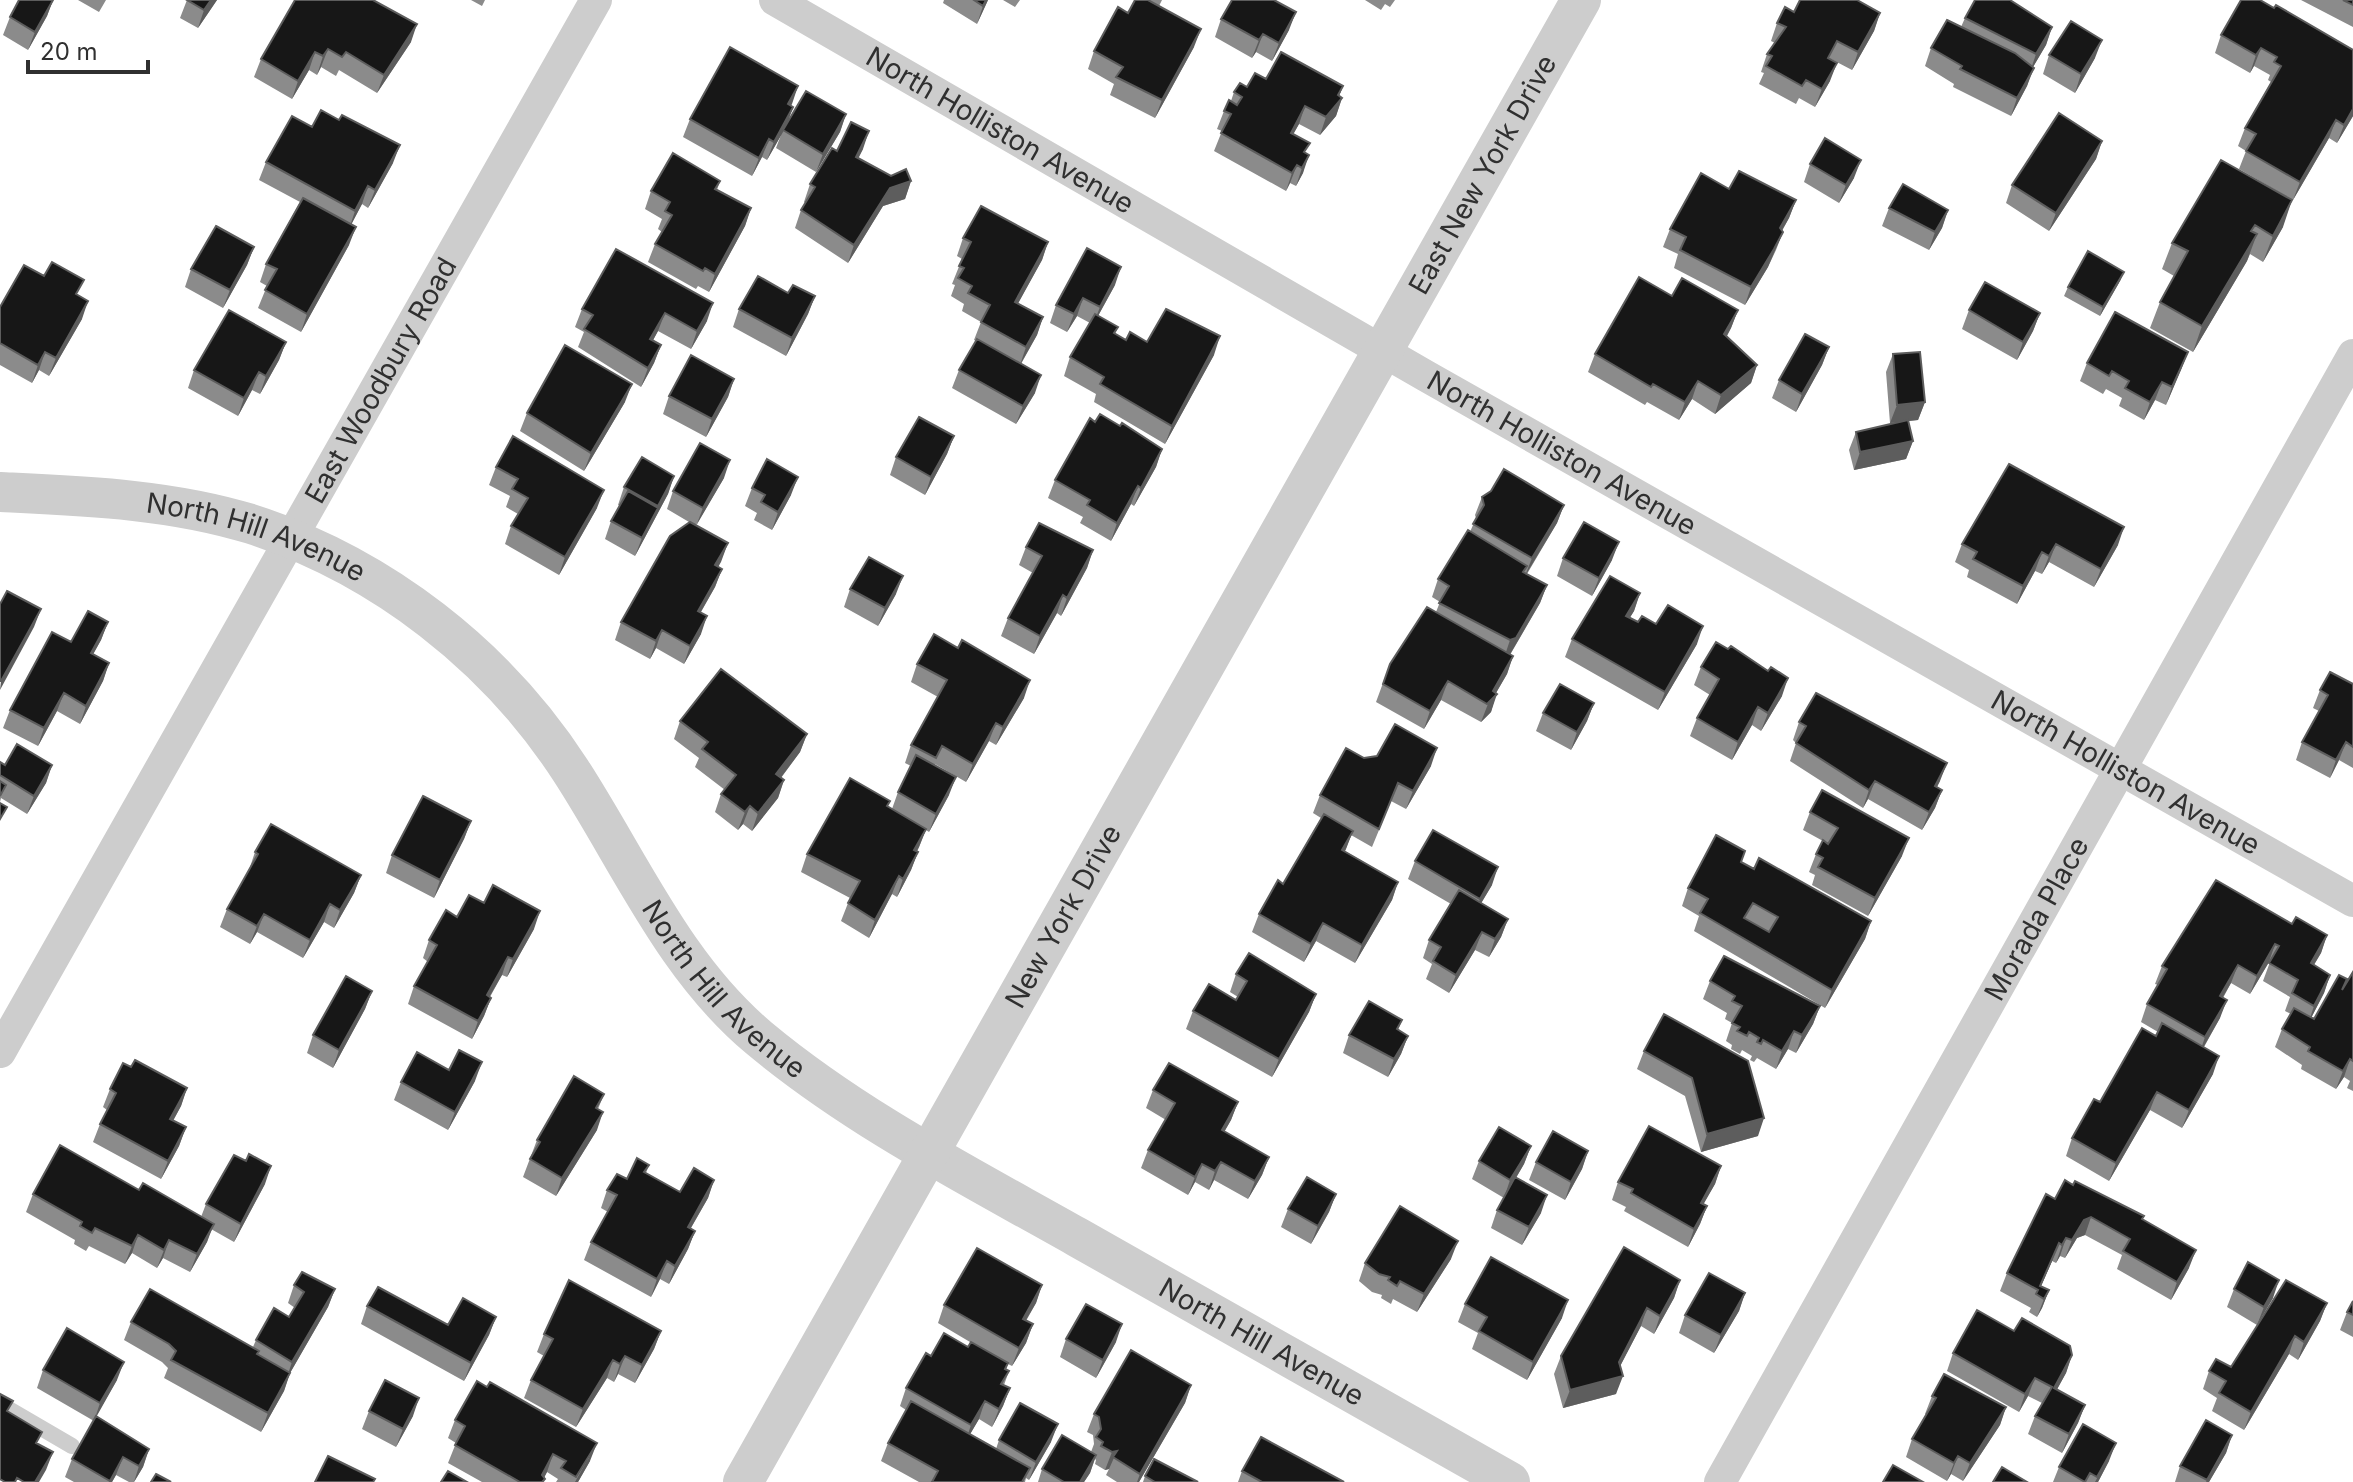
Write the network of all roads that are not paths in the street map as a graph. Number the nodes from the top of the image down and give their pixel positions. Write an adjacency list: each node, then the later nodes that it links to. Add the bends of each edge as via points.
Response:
1 (596, 0): 7 (street, East Woodbury Road)
2 (775, 0): 4 (street, North Holliston Avenue)
3 (1581, 0): 4 (street, East New York Drive)
4 (1384, 351): 8 (street, North Holliston Avenue); 11 (street, New York Drive)
5 (2353, 355): 8 (street, Morada Place)
6 (0, 492): 7 (street, North Hill Avenue, via 122,498 235,520)
7 (289, 539): 10 (street, East Woodbury Road); 11 (street, North Hill Avenue, via 369,578 442,625 512,692 571,770 641,892 707,984 756,1036 834,1095)
8 (2118, 770): 9 (street, North Holliston Avenue); 16 (street, Morada Place)
9 (2353, 901)
10 (0, 1052)
11 (929, 1154): 14 (street, New York Drive); 15 (street, North Hill Avenue)
12 (0, 1404): 13 (lane)
13 (72, 1446)
14 (743, 1482)
15 (1510, 1482)
16 (1720, 1482)

